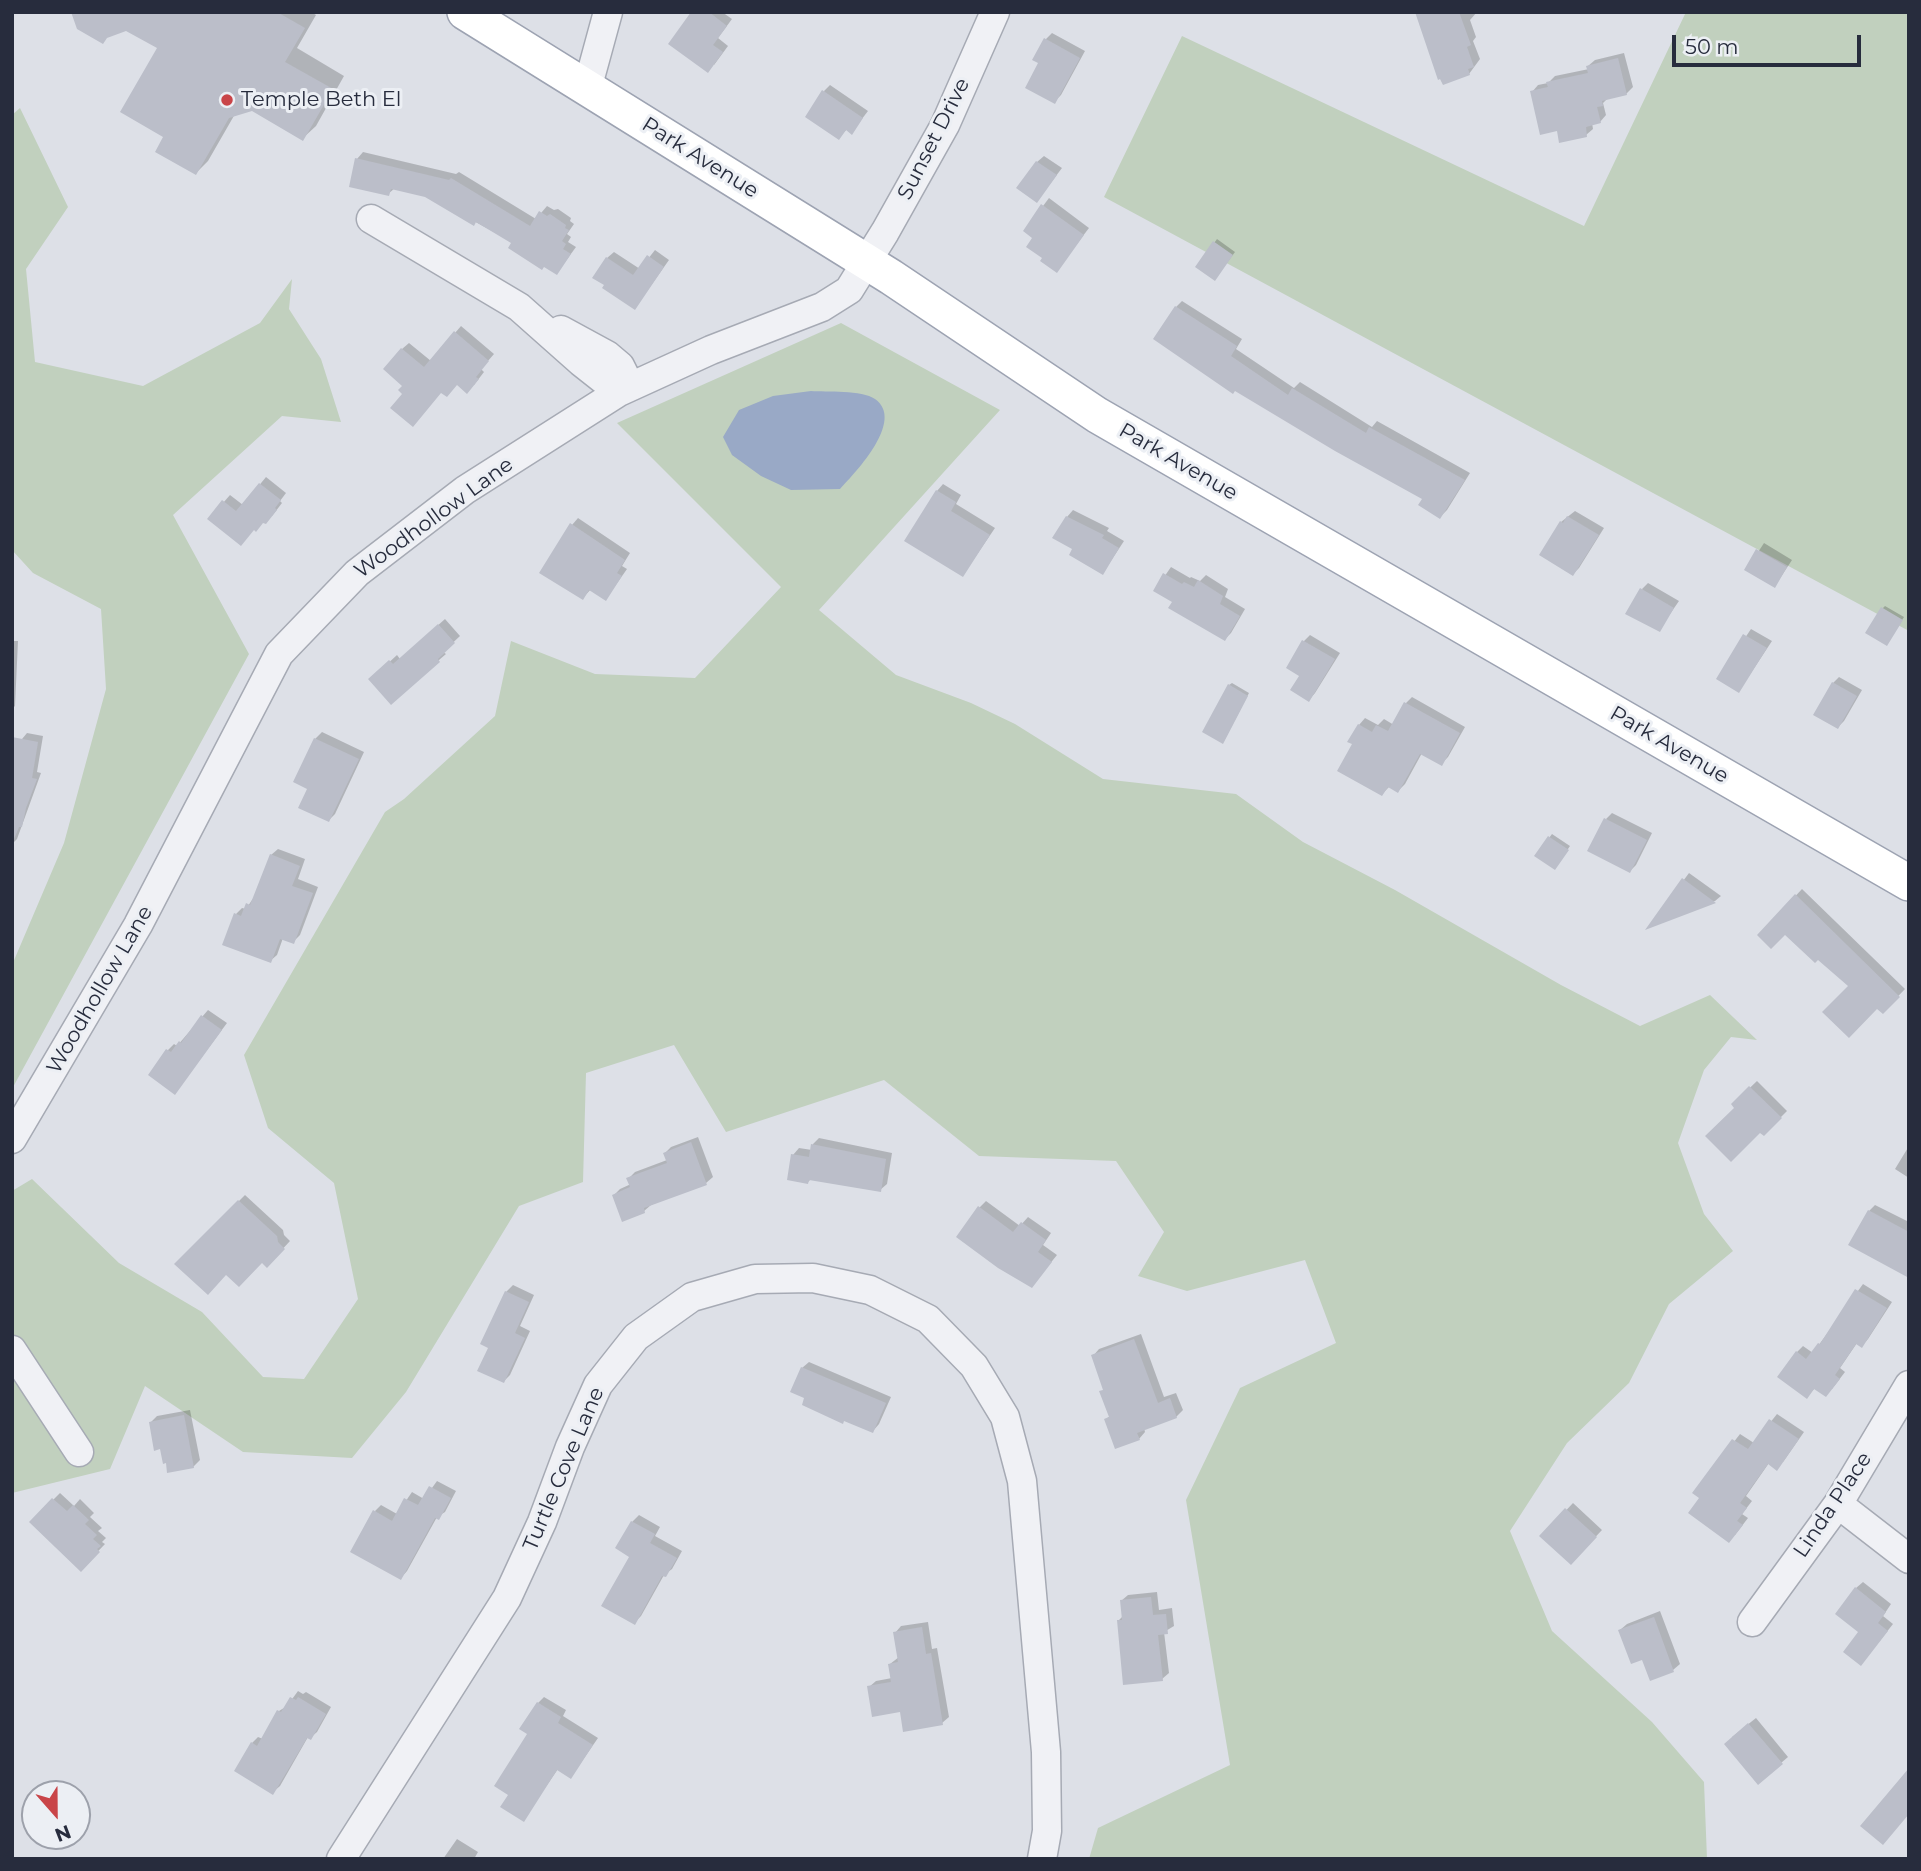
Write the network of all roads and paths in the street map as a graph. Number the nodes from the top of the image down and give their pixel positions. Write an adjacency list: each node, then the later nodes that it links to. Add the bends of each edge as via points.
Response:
1 (464, 12): 4 (main road, Park Avenue)
2 (608, 12): 4 (street)
3 (995, 12): 6 (street, Sunset Drive, via 946,125)
4 (587, 89): 6 (main road, Park Avenue)
5 (370, 219): 7 (street, via 607,355 620,366)
6 (866, 262): 7 (street, Woodhollow Lane, via 849,290 822,307); 8 (main road, Park Avenue, via 1097,415)
7 (624, 389): 9 (street, Woodhollow Lane, via 465,490 357,573 279,654 138,925)
8 (1909, 883)
9 (12, 1139)
10 (12, 1350): 12 (street)
11 (1909, 1385): 13 (street, Linda Place)
12 (79, 1452)
13 (1838, 1504): 14 (street); 15 (street, Linda Place)
14 (1909, 1559)
15 (1752, 1622)
16 (341, 1859): 17 (street, Turtle Cove Lane, via 507,1598 598,1385 636,1337 692,1297 755,1279 813,1278 870,1290 928,1319 974,1366 1004,1417 1022,1481 1046,1752 1047,1831)
17 (1042, 1859)

